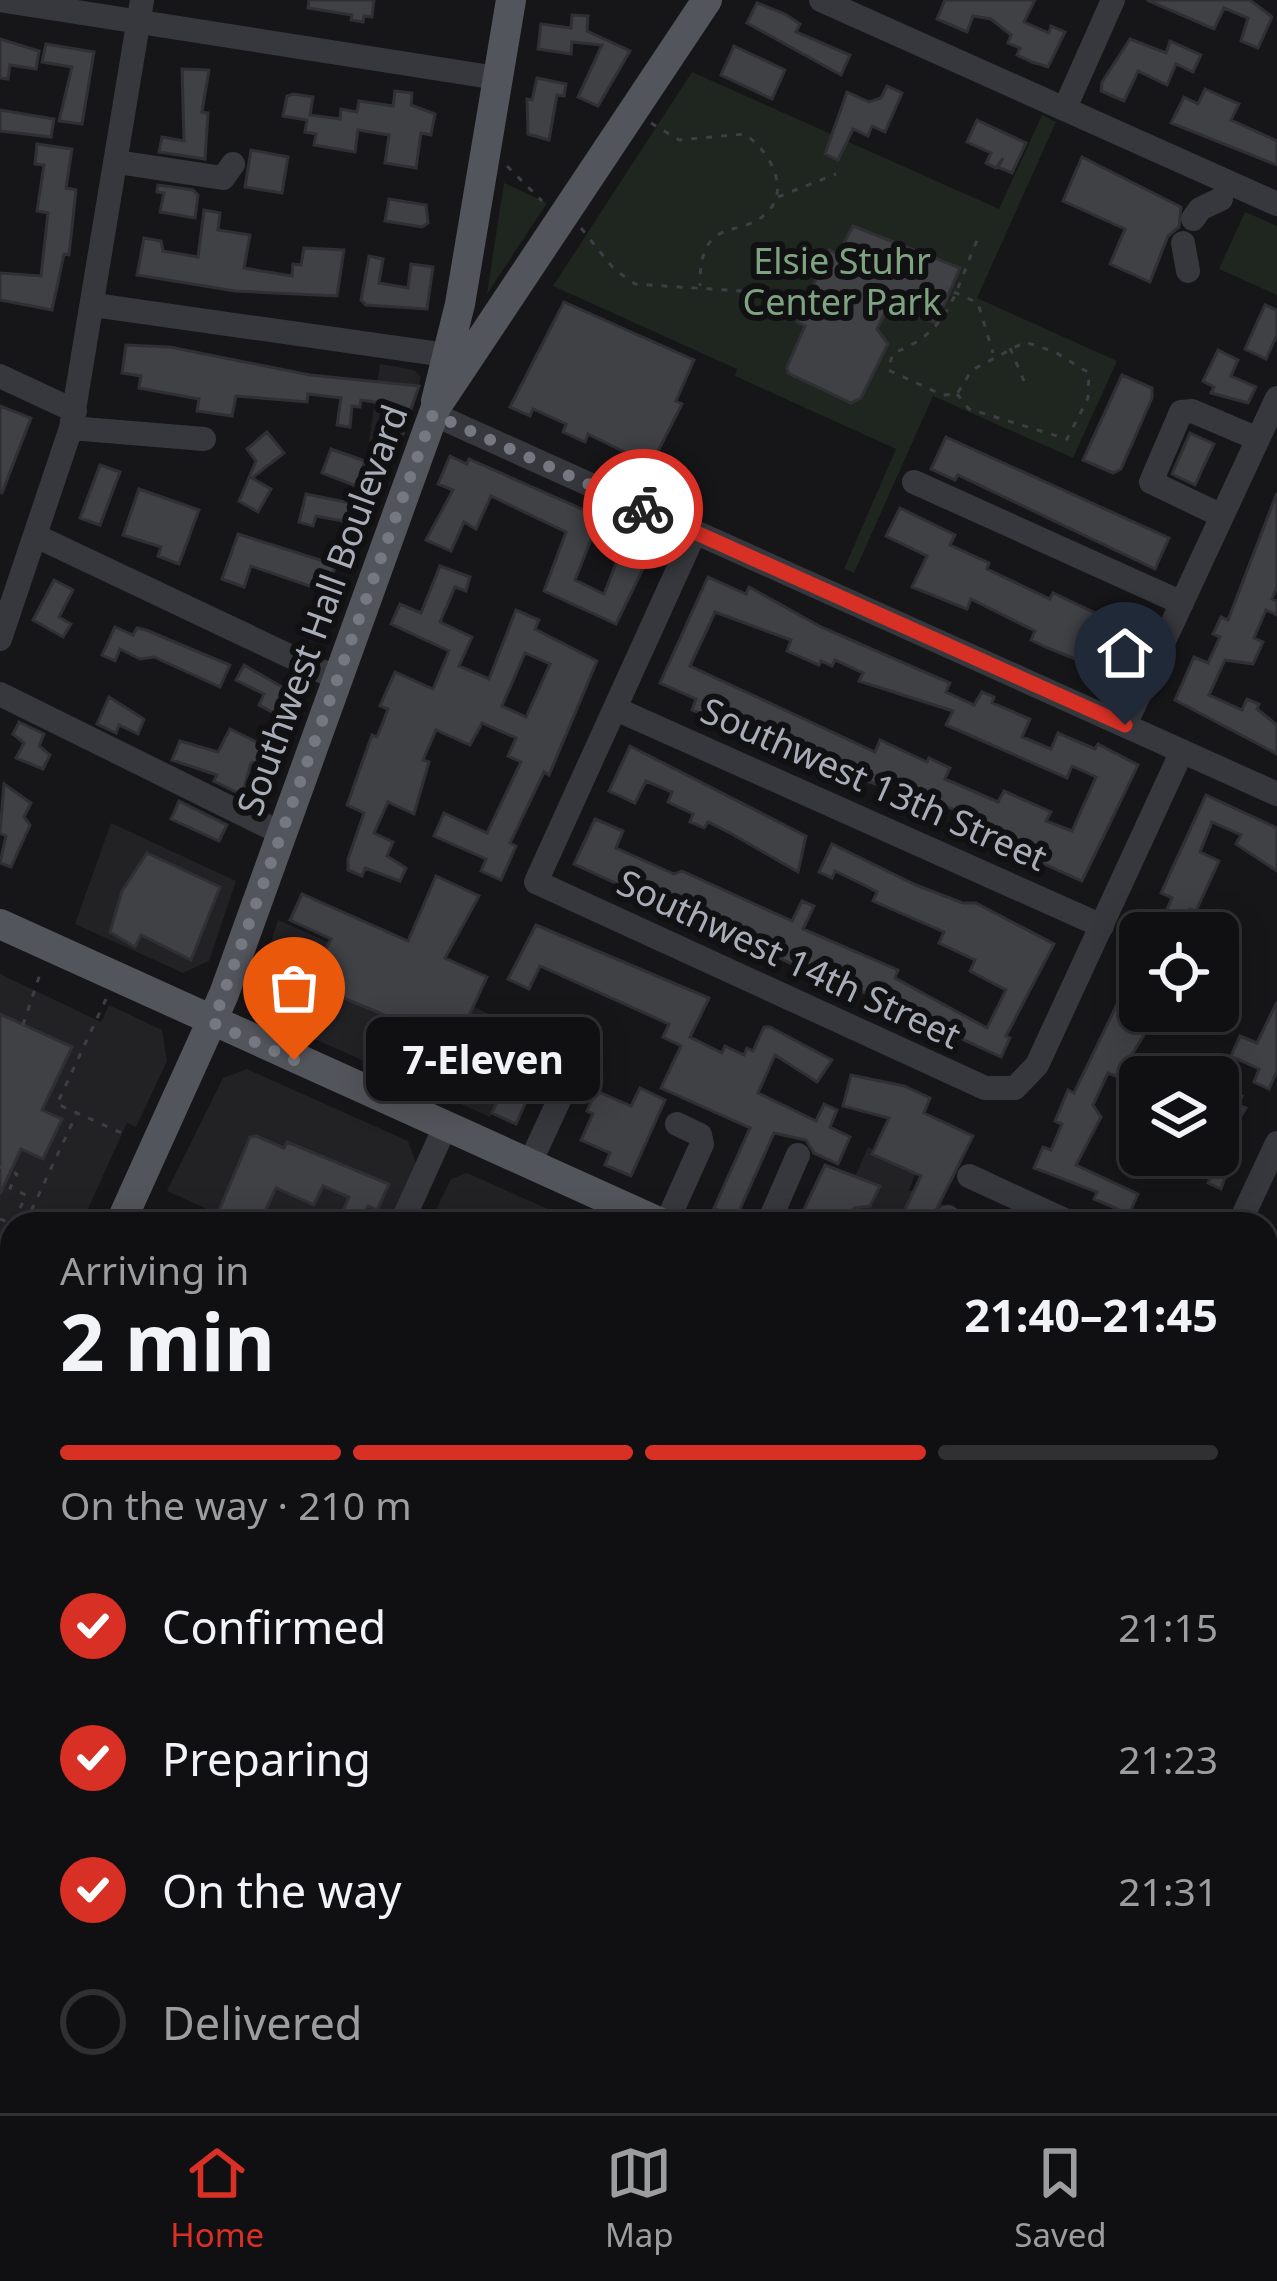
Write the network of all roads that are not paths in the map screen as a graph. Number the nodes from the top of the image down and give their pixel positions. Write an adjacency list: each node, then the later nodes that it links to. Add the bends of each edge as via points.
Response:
1 (0, 0): 6 (street)
2 (511, 0): 7 (main road)
3 (707, 0): 15 (main road, Southwest Hall Boulevard)
4 (821, 0): 8 (street)
5 (1113, 0): 8 (street)
6 (141, 11): 7 (street); 9 (street)
7 (497, 78): 13 (main road)
8 (1064, 108): 12 (street)
9 (117, 162): 10 (street, via 223,178); 16 (street)
10 (233, 164)
11 (1221, 199): 14 (street, via 1188,231)
12 (1277, 204)
13 (468, 257): 15 (main road, via 493,280); 17 (main road)
14 (1188, 271)
15 (522, 282): 20 (main road, Southwest Hall Boulevard)
16 (94, 304): 17 (street); 21 (street)
17 (446, 355): 20 (main road)
18 (0, 376): 21 (street)
19 (1277, 398): 23 (street)
20 (434, 411): 26 (street); 30 (main road, Southwest Hall Boulevard)
21 (73, 419): 22 (street); 27 (street)
22 (204, 439)
23 (1258, 439): 25 (street); 25 (street, via 1185,410 1161,455 1155,487)
24 (914, 482): 28 (street)
25 (1222, 516): 28 (street)
26 (695, 532): 32 (street); 33 (street)
27 (36, 536): 29 (street); 30 (street)
28 (1182, 603): 33 (street)
29 (0, 639)
30 (336, 678): 36 (main road, Southwest Hall Boulevard)
31 (0, 694): 36 (street)
32 (616, 709): 38 (street, Southwest 13th Street); 38 (street, Southwest 14th Street, via 536,882 986,1088 1015,1088 1037,1065)
33 (1125, 725): 34 (street)
34 (1182, 751): 35 (street); 38 (street)
35 (1277, 794)
36 (283, 833): 39 (main road, Southwest Hall Boulevard)
37 (0, 923): 39 (main road)
38 (1102, 926)
39 (213, 1023): 42 (main road); 47 (main road, Southwest Hall Boulevard)
40 (562, 1094): 45 (street)
41 (677, 1124): 50 (street, via 703,1138)
42 (445, 1127): 45 (main road); 48 (street)
43 (1277, 1143): 53 (street)
44 (798, 1155): 51 (street)
45 (529, 1165): 49 (main road)
46 (969, 1176): 52 (street)
47 (126, 1212)
48 (406, 1212)
49 (637, 1212)
50 (669, 1212)
51 (773, 1212)
52 (1047, 1212)
53 (1245, 1212)

